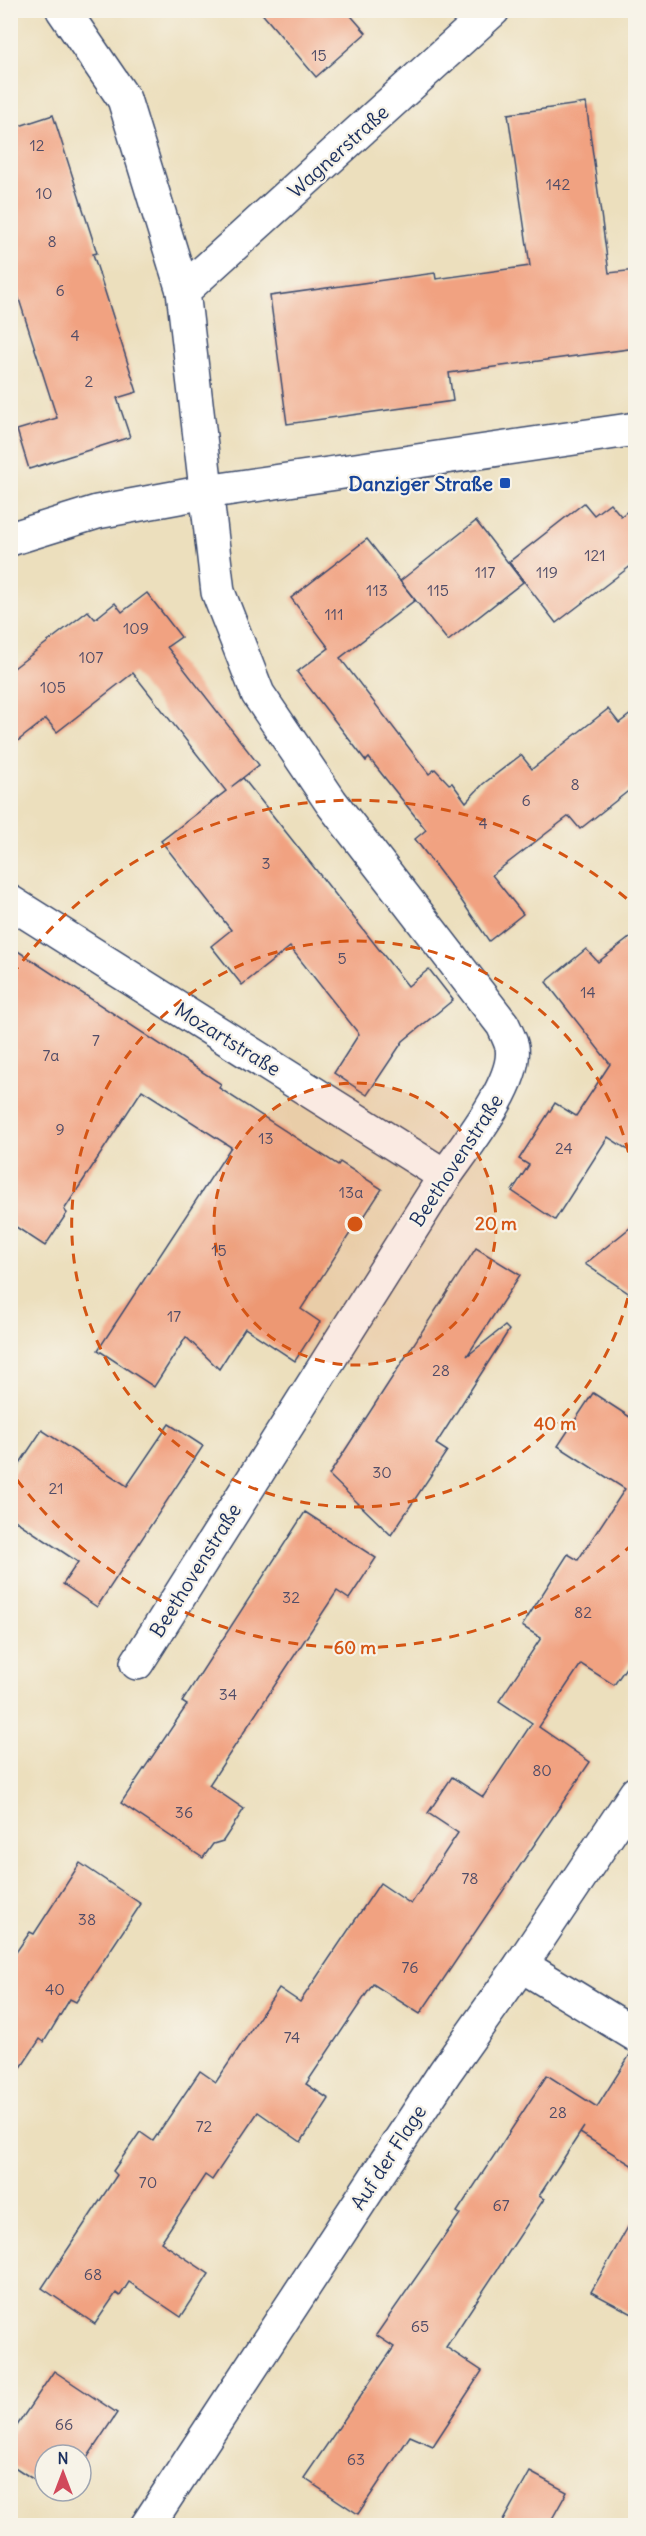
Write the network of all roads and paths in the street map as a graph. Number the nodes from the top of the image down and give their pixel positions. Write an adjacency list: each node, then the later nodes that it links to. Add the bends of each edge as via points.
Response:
1 (63, 10): 3 (street, via 124,99)
2 (493, 10): 3 (street, Wagnerstraße)
3 (183, 291): 5 (street)
4 (636, 429): 5 (street)
5 (206, 492): 6 (street, via 97,512); 8 (street, Beethovenstraße, via 218,592 258,694 331,802 503,1025 512,1048 508,1076)
6 (10, 539)
7 (10, 902): 8 (street, Mozartstraße)
8 (445, 1176): 9 (street, Beethovenstraße)
9 (137, 1663)
10 (636, 1793): 11 (street, Auf der Flage)
11 (521, 1965): 12 (street); 13 (street, Auf der Flage, via 445,2072)
12 (636, 2035)
13 (147, 2526)

